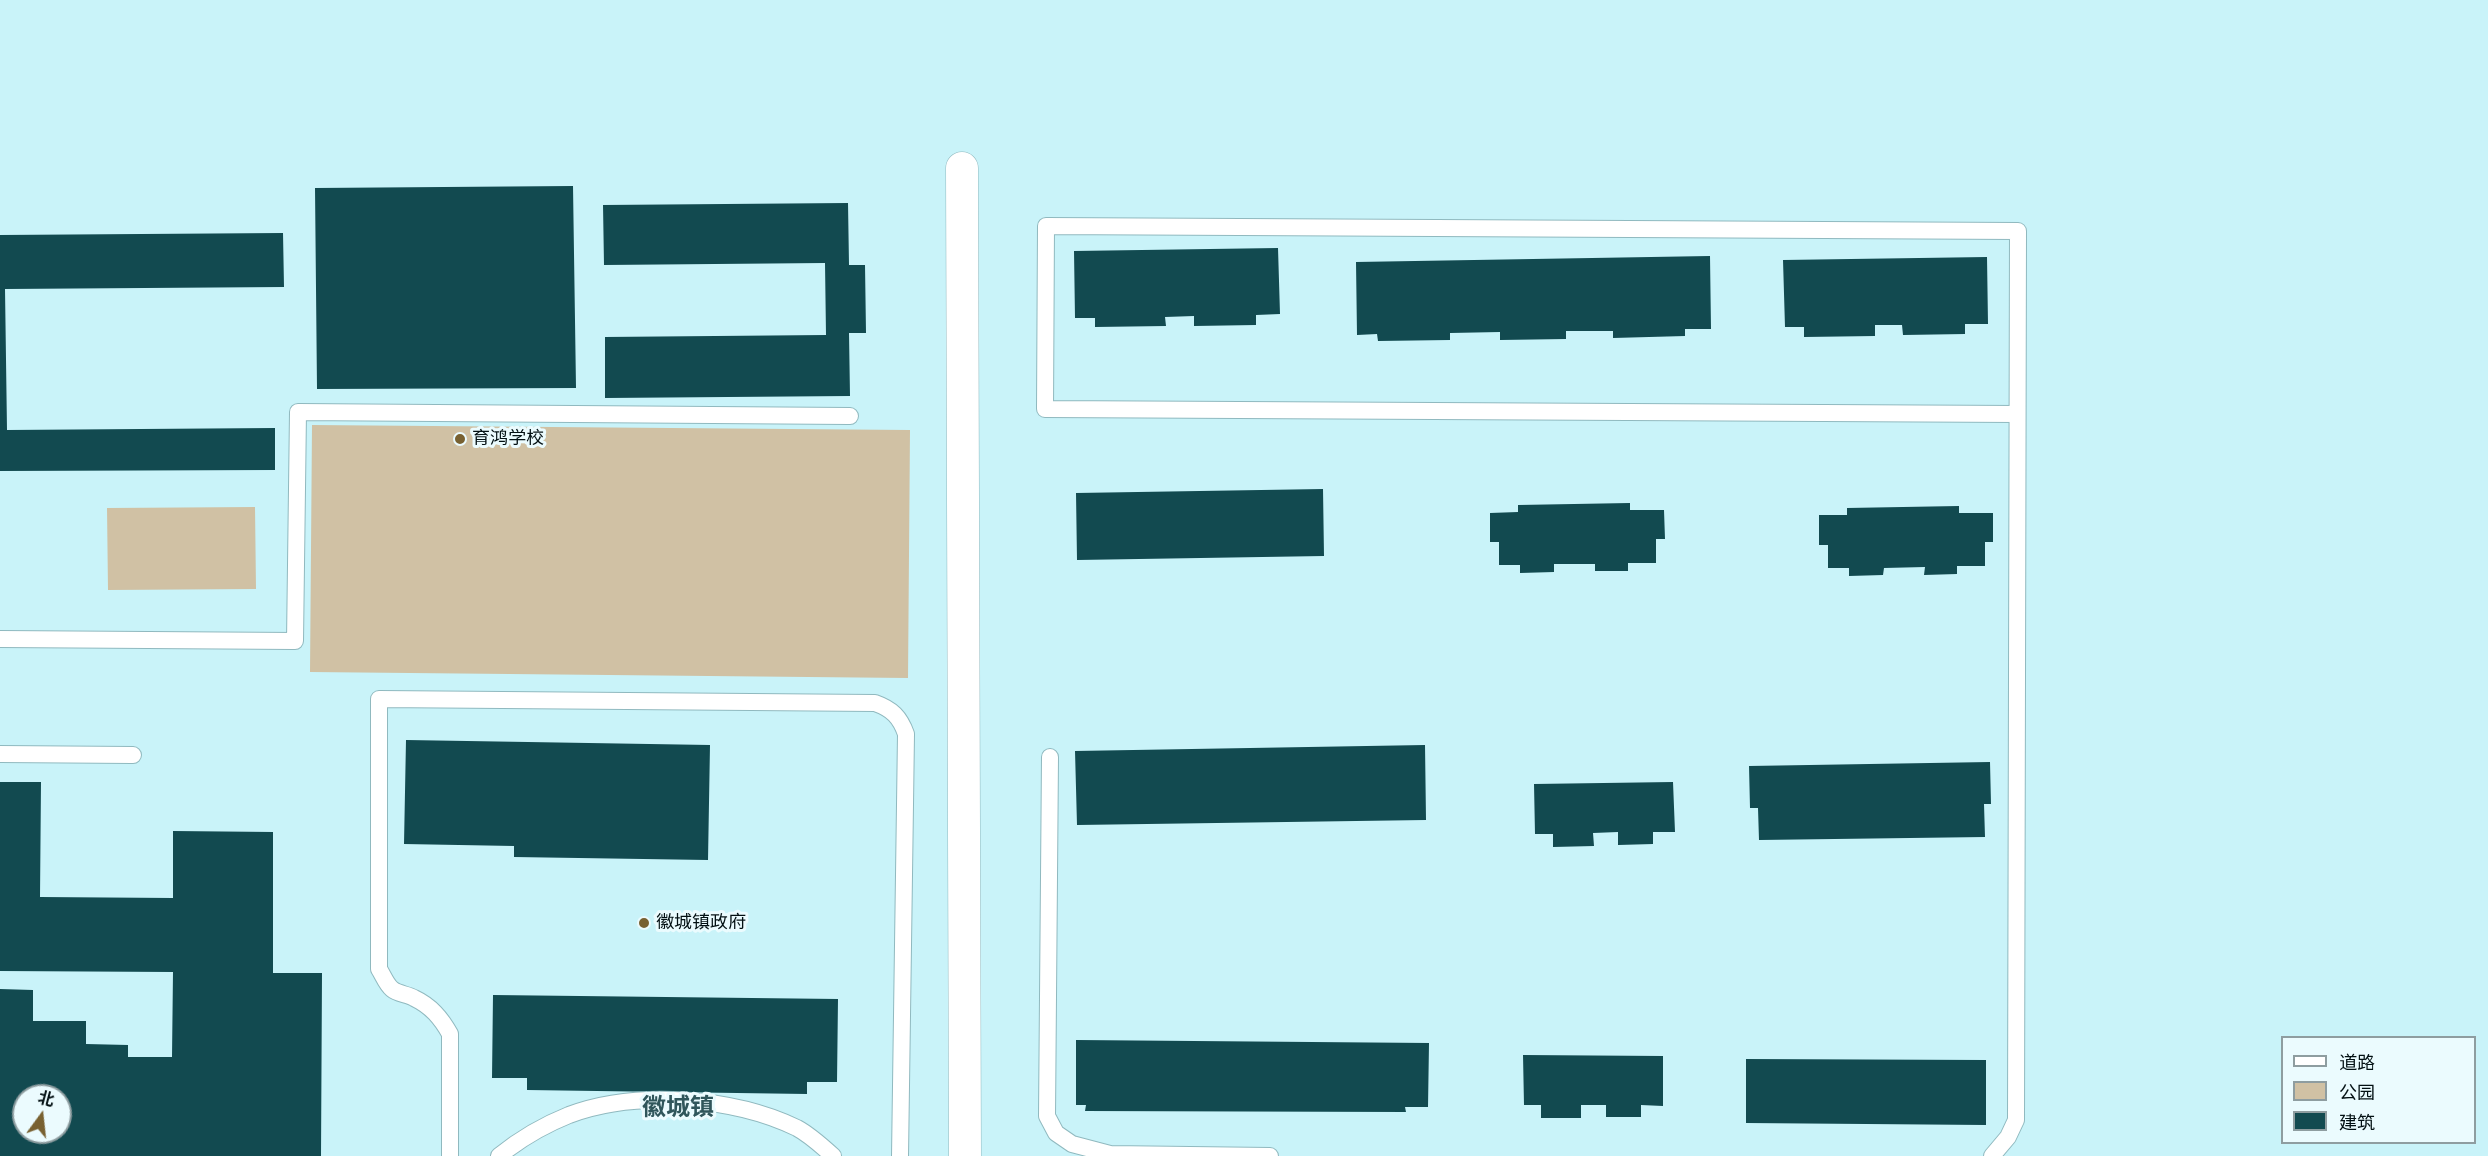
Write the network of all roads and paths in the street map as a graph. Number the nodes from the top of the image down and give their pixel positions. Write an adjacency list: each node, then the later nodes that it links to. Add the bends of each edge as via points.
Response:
1 (962, 168): 12 (street)
2 (2017, 414): 2 (lane, via 2018,231 1046,226 1045,409); 14 (lane, via 2016,1120)
3 (850, 416): 4 (lane, via 298,412 295,640)
4 (0, 639)
5 (0, 754): 6 (lane)
6 (133, 754)
7 (1050, 757): 13 (lane, via 1047,1116 1056,1133 1072,1144 1110,1154)
8 (450, 1156): 11 (lane, via 450,1034 430,1008 389,986 379,969 379,699 875,704 896,714 906,734)
9 (499, 1156): 10 (lane, via 523,1137 568,1115 616,1104 671,1100 733,1107 766,1116 798,1129)
10 (833, 1156)
11 (900, 1156)
12 (965, 1156)
13 (1270, 1156)
14 (1992, 1156)

